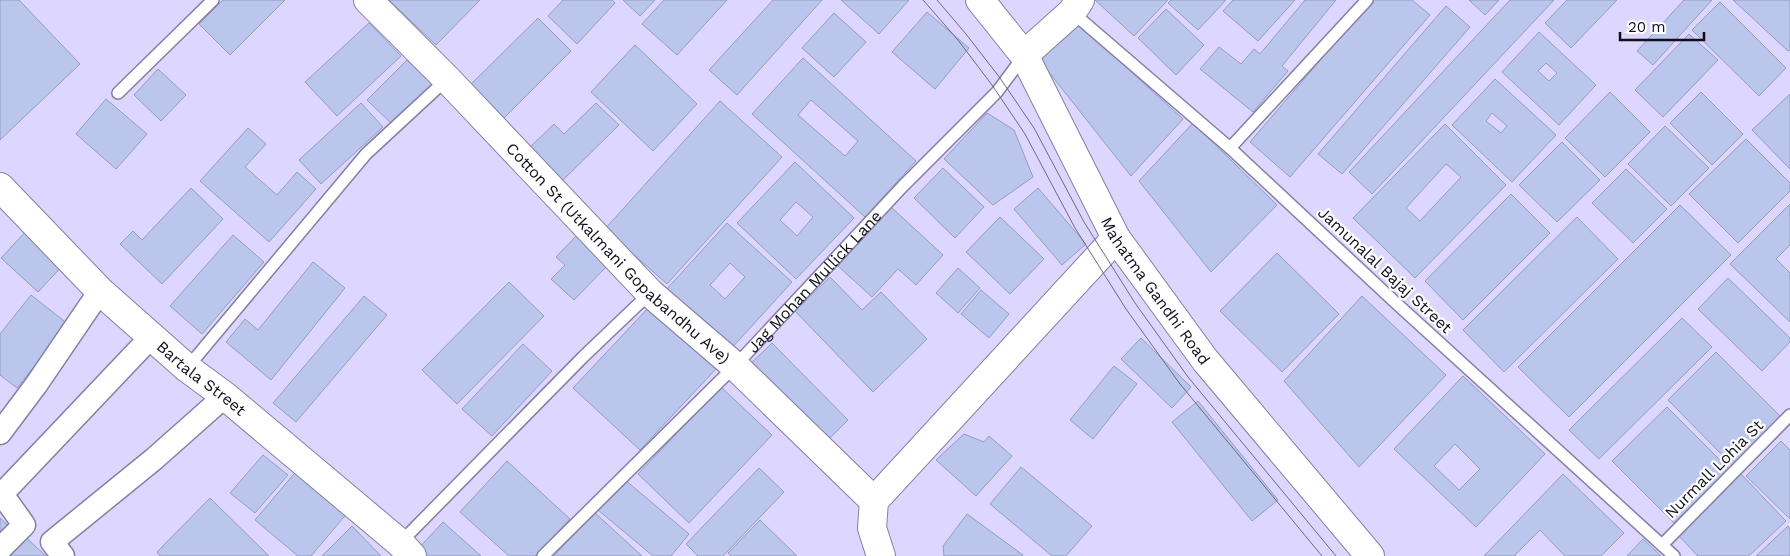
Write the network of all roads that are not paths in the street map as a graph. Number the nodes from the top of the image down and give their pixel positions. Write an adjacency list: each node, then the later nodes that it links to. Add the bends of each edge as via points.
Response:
1 (213, 0): 8 (lane)
2 (368, 0): 7 (street, Cotton St (Utkalmani Gopabandhu Ave))
3 (980, 0): 6 (street, Mahatma Gandhi Road)
4 (1366, 0): 9 (lane)
5 (1076, 6): 6 (street, Jag Mohan Mullick Lane); 9 (lane, Jamunalal Bajaj Street)
6 (1024, 56): 11 (street, Mahatma Gandhi Road); 15 (lane, Jag Mohan Mullick Lane, via 997,92 903,186)
7 (448, 79): 13 (street, Cotton St (Utkalmani Gopabandhu Ave)); 16 (lane, via 366,154)
8 (118, 93)
9 (1230, 148): 21 (lane, Jamunalal Bajaj Street)
10 (0, 187): 12 (street, Bartala Street)
11 (1116, 238): 20 (street); 27 (street, Mahatma Gandhi Road, via 1205,360)
12 (100, 291): 14 (street, Bartala Street); 19 (street)
13 (650, 293): 15 (street, Cotton St (Utkalmani Gopabandhu Ave)); 23 (lane, via 583,358)
14 (152, 336): 16 (street, Bartala Street); 22 (street, via 2,494 24,525)
15 (735, 366): 20 (street, Cotton St (Utkalmani Gopabandhu Ave)); 25 (lane, Jag Mohan Mullick Lane)
16 (187, 368): 17 (street, Bartala Street)
17 (225, 396): 23 (street, Bartala Street); 24 (street, via 52,542)
18 (1790, 415): 21 (lane, Nurmall Lohia St)
19 (0, 433)
20 (874, 501): 26 (street, via 872,528)
21 (1662, 545): 28 (lane, Jamunalal Bajaj Street)
22 (0, 549)
23 (406, 549)
24 (63, 556)
25 (543, 556)
26 (881, 556)
27 (1370, 556)
28 (1674, 556)

